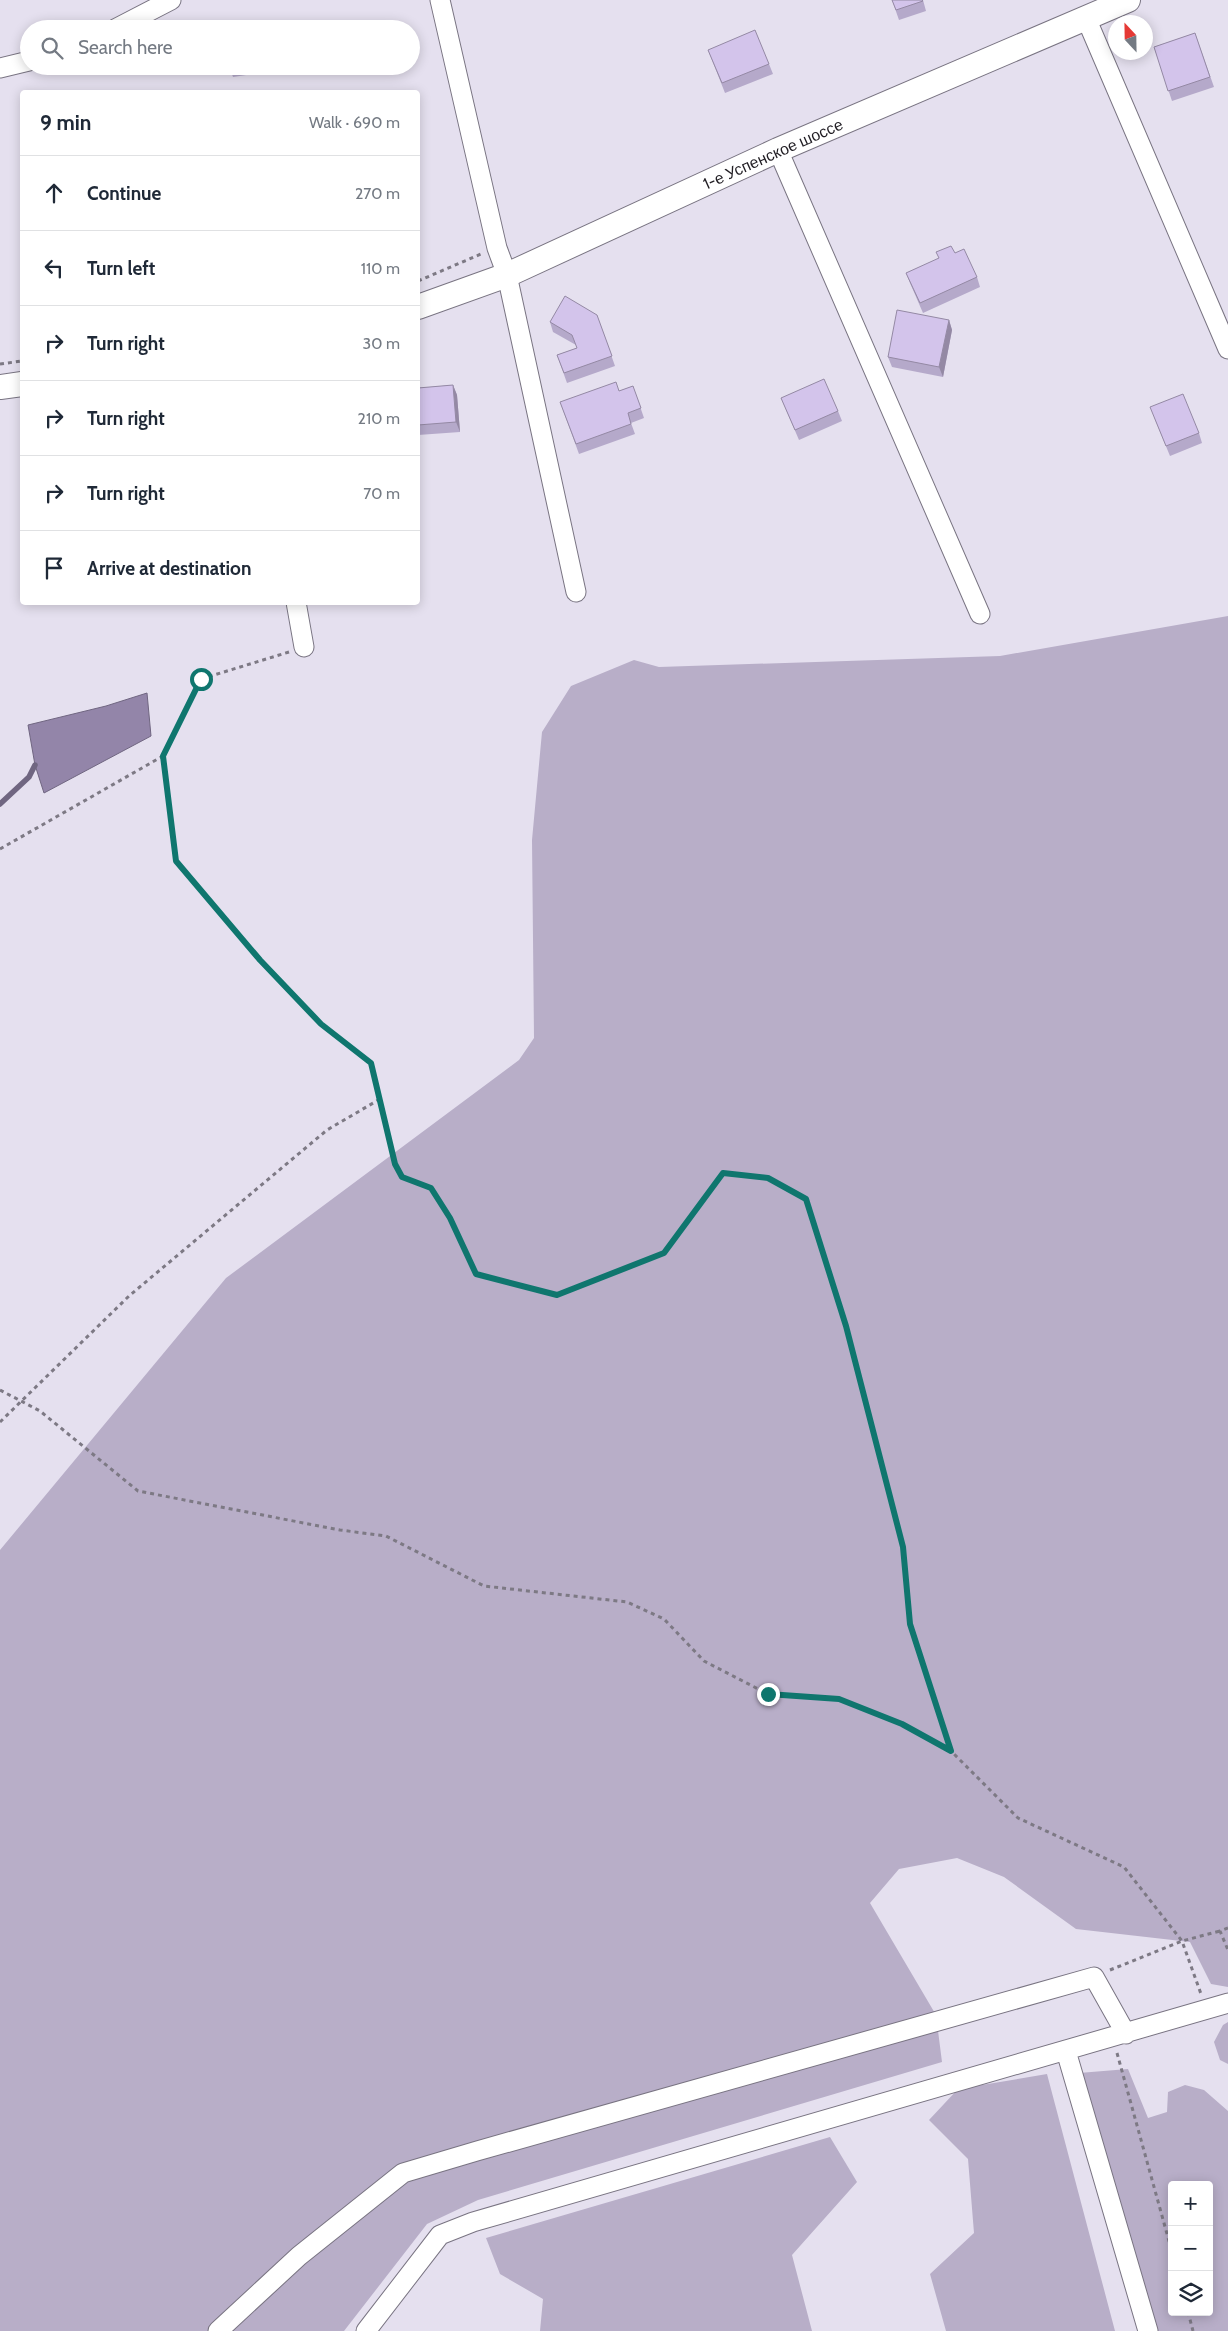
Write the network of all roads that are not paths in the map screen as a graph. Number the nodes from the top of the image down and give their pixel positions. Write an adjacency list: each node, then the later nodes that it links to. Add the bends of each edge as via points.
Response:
1 (171, 0): 5 (street)
2 (440, 0): 9 (street)
3 (1128, 0): 4 (main road, 1-е Успенское шоссе)
4 (1086, 18): 8 (main road, 1-е Успенское шоссе); 11 (street)
5 (132, 20)
6 (20, 63): 7 (street)
7 (0, 68)
8 (778, 150): 9 (main road, 1-е Успенское шоссе); 16 (street)
9 (507, 275): 10 (main road, 1-е Успенское шоссе); 14 (street)
10 (420, 306)
11 (1228, 349)
12 (20, 384): 13 (main road)
13 (0, 387)
14 (576, 592)
15 (297, 605): 17 (street)
16 (980, 614)
17 (304, 647)
18 (1228, 2003): 19 (street)
19 (1119, 2036): 20 (street); 21 (street, via 1094,1977 403,2174 299,2256)
20 (1066, 2051): 22 (street, via 473,2222 440,2235); 23 (street)
21 (218, 2331)
22 (366, 2331)
23 (1148, 2331)

